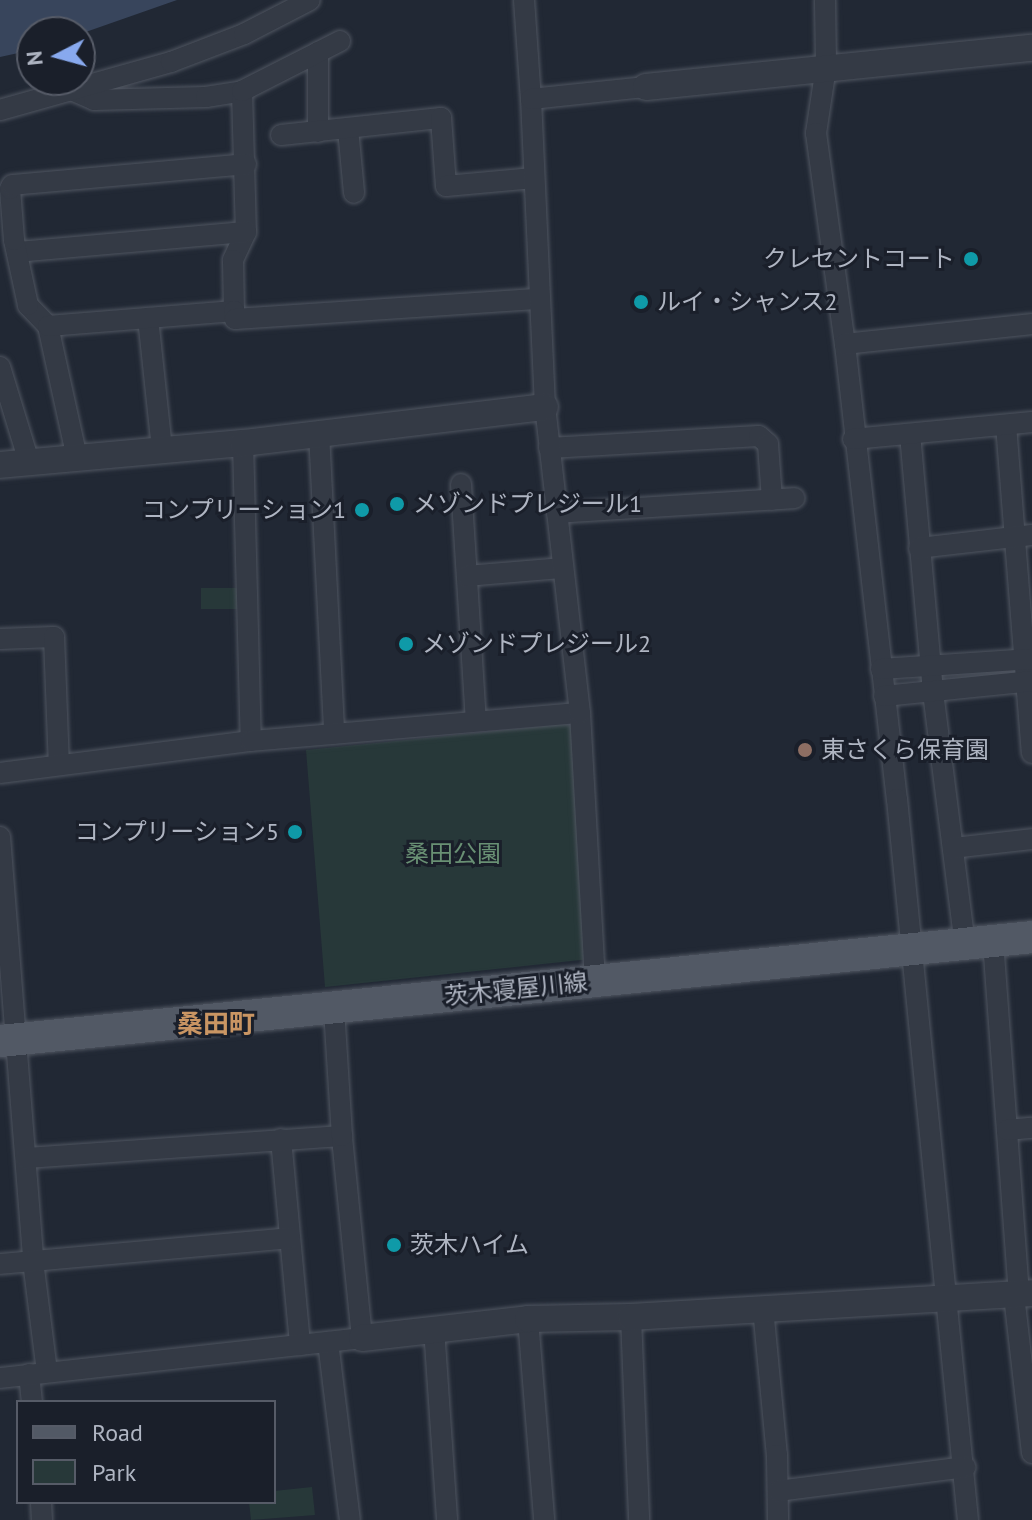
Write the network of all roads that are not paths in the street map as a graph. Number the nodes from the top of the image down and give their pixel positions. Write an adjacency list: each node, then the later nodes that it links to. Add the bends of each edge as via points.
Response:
1 (310, 0): 8 (street, via 244,34)
2 (524, 0): 13 (street)
3 (825, 0): 7 (street)
4 (340, 41): 6 (street)
5 (1032, 48): 7 (street)
6 (318, 52): 10 (street); 16 (street)
7 (826, 67): 9 (street); 28 (street, via 816,133)
8 (96, 84)
9 (646, 87): 13 (street)
10 (242, 91): 12 (street, via 206,97); 18 (street)
11 (55, 96): 14 (street)
12 (85, 96)
13 (531, 99): 19 (street)
14 (0, 110)
15 (348, 129): 16 (street); 19 (street, via 441,118 446,186); 20 (street)
16 (318, 132): 17 (street)
17 (281, 135)
18 (246, 164): 21 (street); 22 (street, via 12,185)
19 (534, 178): 23 (street)
20 (354, 193)
21 (246, 232): 22 (street); 24 (street, via 233,260)
22 (17, 252): 27 (street, via 28,305)
23 (539, 299): 24 (street, via 235,319); 30 (street)
24 (234, 311): 25 (street)
25 (148, 318): 27 (street); 38 (street)
26 (1032, 324): 28 (street)
27 (48, 326): 39 (street)
28 (845, 344): 35 (street)
29 (0, 367): 40 (street)
30 (545, 407): 33 (street); 37 (street)
31 (1032, 422): 32 (street)
32 (1006, 425): 34 (street); 46 (street)
33 (319, 433): 36 (street); 59 (street)
34 (910, 434): 35 (street); 47 (street)
35 (853, 439): 53 (street)
36 (243, 443): 38 (street); 60 (street)
37 (549, 448): 44 (street, via 759,436 768,444); 45 (street)
38 (162, 450): 39 (street)
39 (77, 458): 40 (street)
40 (29, 462): 41 (street)
41 (0, 465)
42 (461, 484): 49 (street)
43 (795, 498): 44 (street)
44 (772, 500): 45 (street)
45 (557, 513): 48 (street)
46 (1024, 536): 47 (street); 51 (street)
47 (919, 548): 52 (street)
48 (563, 568): 49 (street); 57 (street)
49 (467, 576): 58 (street)
50 (0, 639): 62 (street, via 54,637)
51 (1028, 660): 52 (street); 54 (street)
52 (931, 666): 53 (street); 55 (street)
53 (881, 669): 56 (street)
54 (1029, 682): 55 (street); 61 (street)
55 (933, 692): 56 (street); 66 (street)
56 (884, 696): 69 (street)
57 (580, 713): 58 (street); 70 (street)
58 (476, 721): 59 (street)
59 (334, 734): 60 (street)
60 (251, 741): 62 (street)
61 (1032, 753)
62 (59, 765): 63 (street)
63 (0, 773)
64 (0, 837): 72 (street)
65 (1032, 839): 66 (street)
66 (953, 848): 68 (street)
67 (1032, 937): 68 (main road, 茨木寝屋川線)
68 (979, 943): 69 (main road, 茨木寝屋川線); 74 (street)
69 (909, 950): 70 (main road, 茨木寝屋川線); 82 (street)
70 (595, 981): 71 (main road, 茨木寝屋川線)
71 (334, 1008): 72 (main road, 茨木寝屋川線); 75 (street)
72 (8, 1041): 77 (street)
73 (1032, 1128): 74 (street)
74 (1007, 1130): 81 (street)
75 (342, 1136): 76 (street); 87 (street)
76 (281, 1139): 77 (street); 78 (street)
77 (26, 1158): 79 (street)
78 (290, 1238): 79 (street); 89 (street)
79 (33, 1261): 80 (street); 90 (street)
80 (0, 1264)
81 (1022, 1294): 82 (street); 93 (street)
82 (945, 1299): 83 (street); 94 (street)
83 (763, 1308): 84 (street); 95 (street)
84 (631, 1317): 85 (street); 99 (street)
85 (528, 1319): 86 (street); 98 (street)
86 (434, 1328): 87 (street); 97 (street)
87 (362, 1338): 88 (street)
88 (328, 1342): 89 (street); 96 (street)
89 (300, 1345): 90 (street)
90 (38, 1373): 91 (street); 92 (street)
91 (0, 1378)
92 (32, 1400)
93 (1032, 1453)
94 (965, 1467): 95 (street); 101 (street)
95 (778, 1491): 100 (street)
96 (350, 1520)
97 (447, 1520)
98 (544, 1520)
99 (639, 1520)
100 (778, 1520)
101 (968, 1520)

